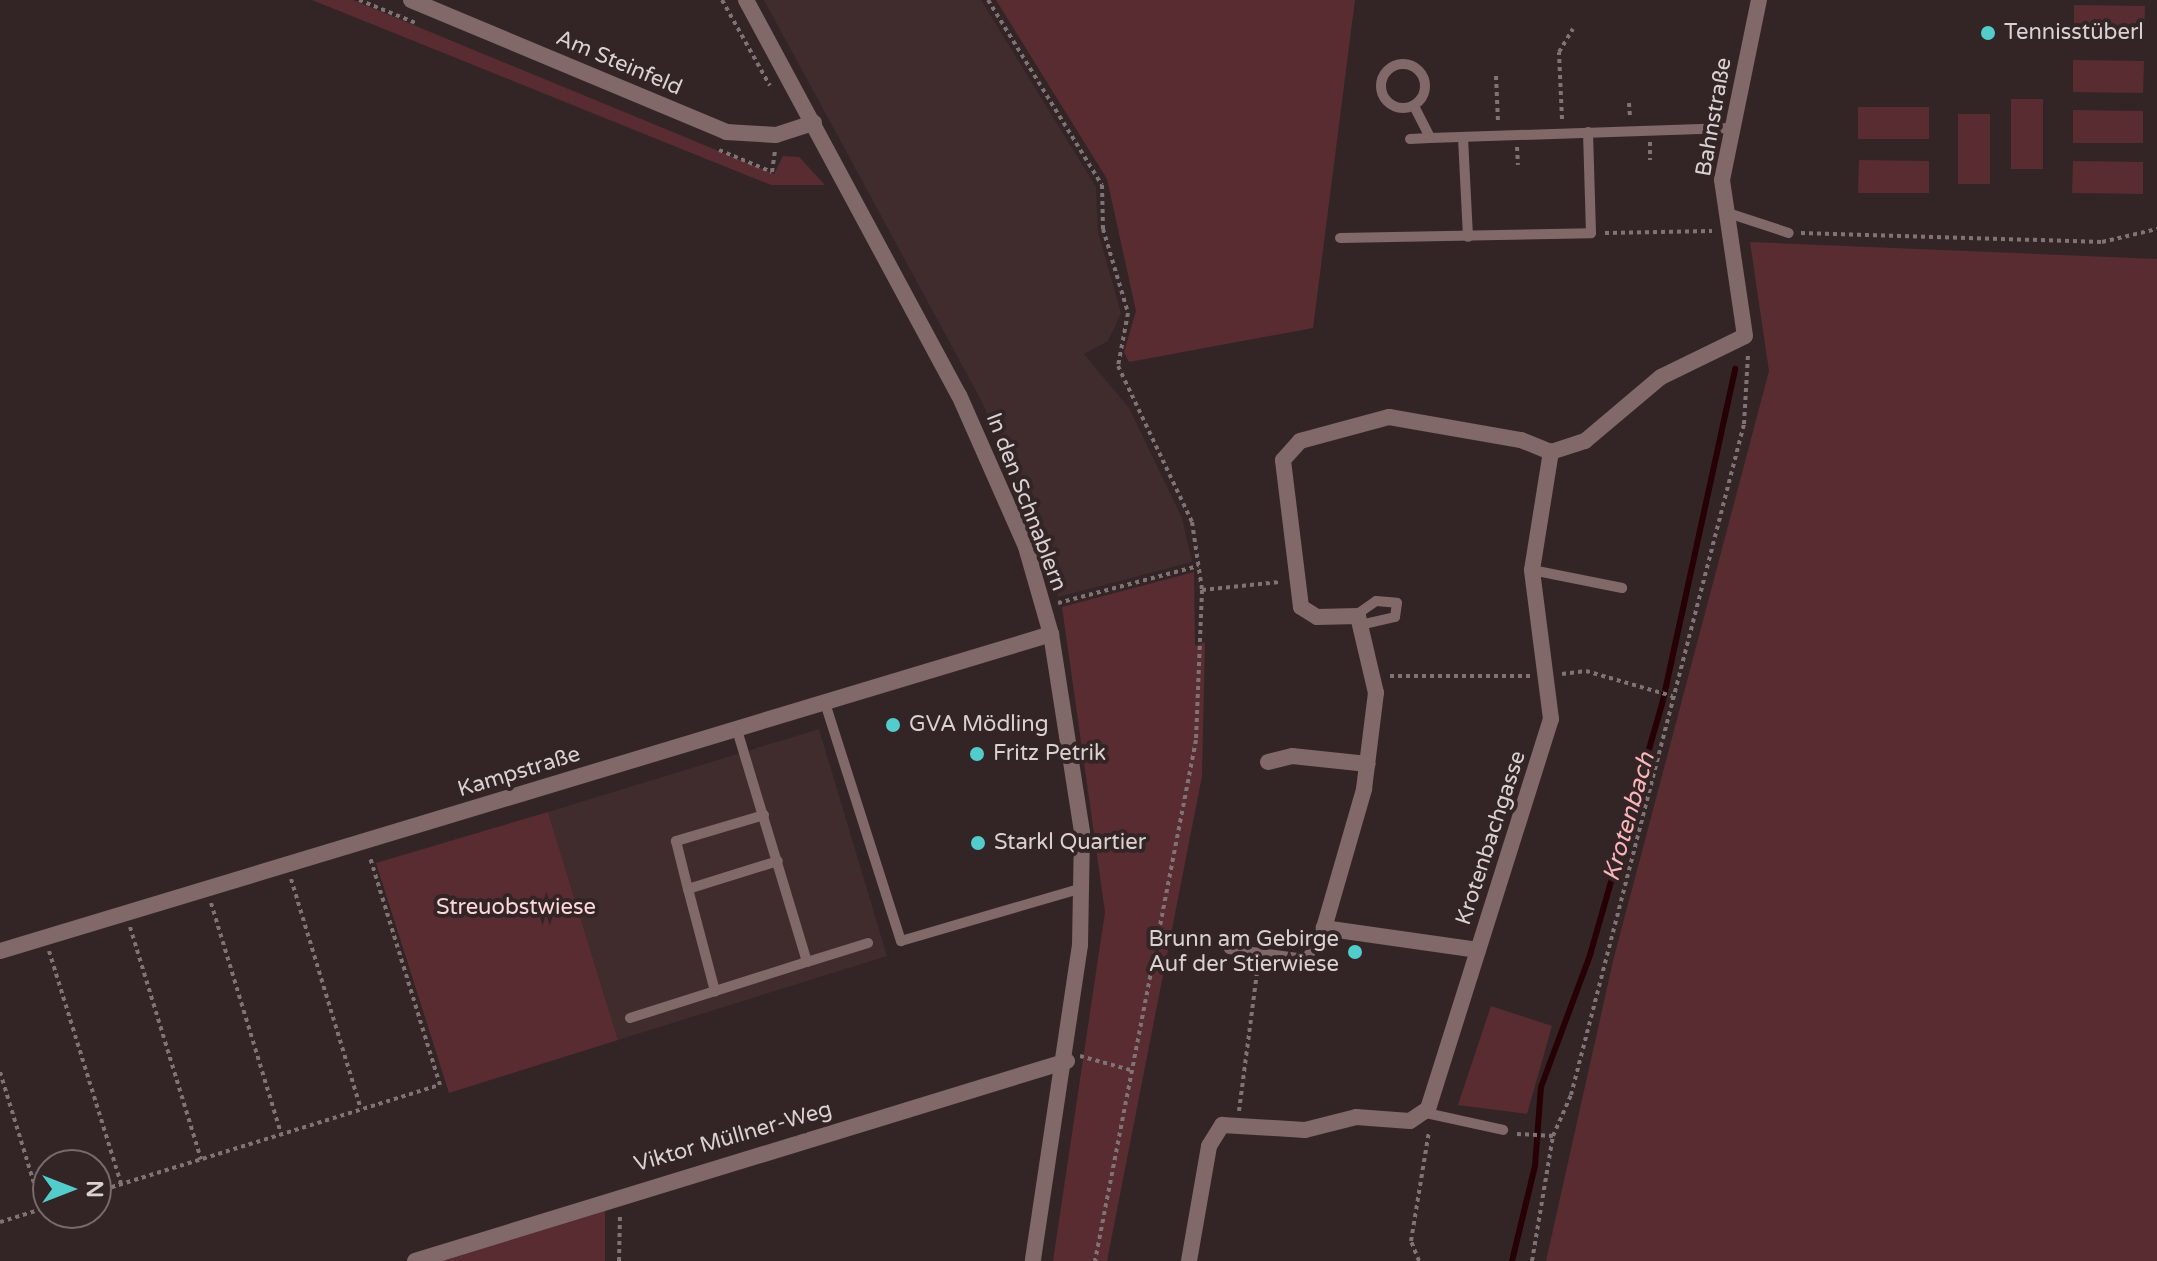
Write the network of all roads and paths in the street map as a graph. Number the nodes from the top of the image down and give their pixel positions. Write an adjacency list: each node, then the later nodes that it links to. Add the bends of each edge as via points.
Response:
1 (411, 0): 8 (street, Am Steinfeld, via 726,132 776,135)
2 (746, 0): 8 (street, In den Schnablern)
3 (988, 0): 25 (path, via 1102,185 1103,229 1128,313 1118,366 1192,522)
4 (1759, 0): 9 (street, Bahnstraße, via 1750,63)
5 (1573, 29): 11 (path, via 1559,52)
6 (1496, 76): 12 (path)
7 (1414, 106): 7 (lane, via 1425,94 1424,77 1414,66 1392,66 1382,78 1383,94 1393,106); 13 (lane)
8 (814, 123): 30 (street, In den Schnablern, via 959,395)
9 (1730, 128): 10 (lane); 16 (street, Bahnstraße)
10 (1588, 132): 11 (lane); 19 (lane)
11 (1562, 133): 12 (lane)
12 (1498, 135): 14 (lane)
13 (1430, 138): 14 (lane); 15 (lane)
14 (1463, 138): 21 (lane)
15 (1410, 139)
16 (1725, 212): 18 (street, Bahnstraße); 20 (lane)
17 (2157, 229): 20 (path, via 2102,242)
18 (1727, 231): 19 (path); 23 (street, Bahnstraße)
19 (1591, 233): 21 (lane)
20 (1789, 233)
21 (1468, 237): 22 (lane)
22 (1340, 238)
23 (1745, 336): 24 (street, via 1661,377 1585,441); 34 (path, via 1752,376 1744,424)
24 (1551, 452): 26 (street, Krotenbachgasse); 27 (street, via 1399,417 1300,441 1283,460)
25 (1198, 566): 29 (path); 30 (path)
26 (1532, 570): 28 (lane); 33 (street, Krotenbachgasse)
27 (1294, 580): 29 (path); 32 (street, via 1304,612 1360,620)
28 (1622, 588)
29 (1202, 590): 58 (path, via 1196,740)
30 (1043, 605): 31 (street, In den Schnablern)
31 (1051, 634): 35 (street, Kampstraße); 43 (street, In den Schnablern, via 1075,764)
32 (1373, 675): 33 (path); 38 (street)
33 (1546, 676): 34 (path, via 1586,671); 51 (street, Krotenbachgasse, via 1549,730)
34 (1672, 696): 65 (path, via 1571,1095)
35 (825, 703): 36 (street, Kampstraße); 43 (lane, via 901,941)
36 (737, 730): 39 (lane); 40 (street, Kampstraße)
37 (1268, 762): 38 (street, via 1292,756)
38 (1368, 764): 47 (street, via 1322,917)
39 (764, 815): 41 (lane); 45 (lane, via 676,841)
40 (365, 841): 42 (street, Kampstraße); 60 (path, via 440,1085)
41 (778, 861): 45 (lane); 54 (lane)
42 (287, 865): 44 (street, Kampstraße); 60 (path)
43 (1082, 888): 57 (street, In den Schnablern)
44 (207, 889): 46 (street, Kampstraße); 64 (path)
45 (688, 889): 55 (lane)
46 (126, 913): 48 (street, Kampstraße); 67 (path)
47 (1327, 932): 51 (street); 53 (lane, via 1305,959)
48 (45, 937): 52 (street, Kampstraße); 69 (path)
49 (868, 943): 54 (lane)
50 (1229, 949): 53 (lane)
51 (1478, 950): 61 (street, Krotenbachgasse)
52 (0, 951)
53 (1259, 955): 62 (path)
54 (807, 962): 55 (lane)
55 (715, 991): 56 (lane)
56 (630, 1018)
57 (1067, 1061): 58 (path, via 1087,1053); 71 (street, Viktor Müllner-Weg); 76 (street, In den Schnablern)
58 (1131, 1070): 77 (path)
59 (0, 1072): 68 (path)
60 (361, 1109): 64 (path)
61 (1429, 1115): 62 (street, via 1410,1121 1356,1117 1305,1130); 63 (lane); 79 (path, via 1411,1241)
62 (1237, 1123): 78 (street, via 1212,1137)
63 (1503, 1130)
64 (281, 1134): 67 (path)
65 (1553, 1136): 66 (path); 80 (path)
66 (1530, 1137)
67 (201, 1159): 69 (path)
68 (32, 1176)
69 (121, 1184): 70 (path)
70 (112, 1187)
71 (620, 1193): 74 (street, Viktor Müllner-Weg); 75 (path)
72 (32, 1212): 73 (path)
73 (0, 1222)
74 (415, 1261)
75 (619, 1261)
76 (1033, 1261)
77 (1095, 1261)
78 (1189, 1261)
79 (1419, 1261)
80 (1532, 1261)

